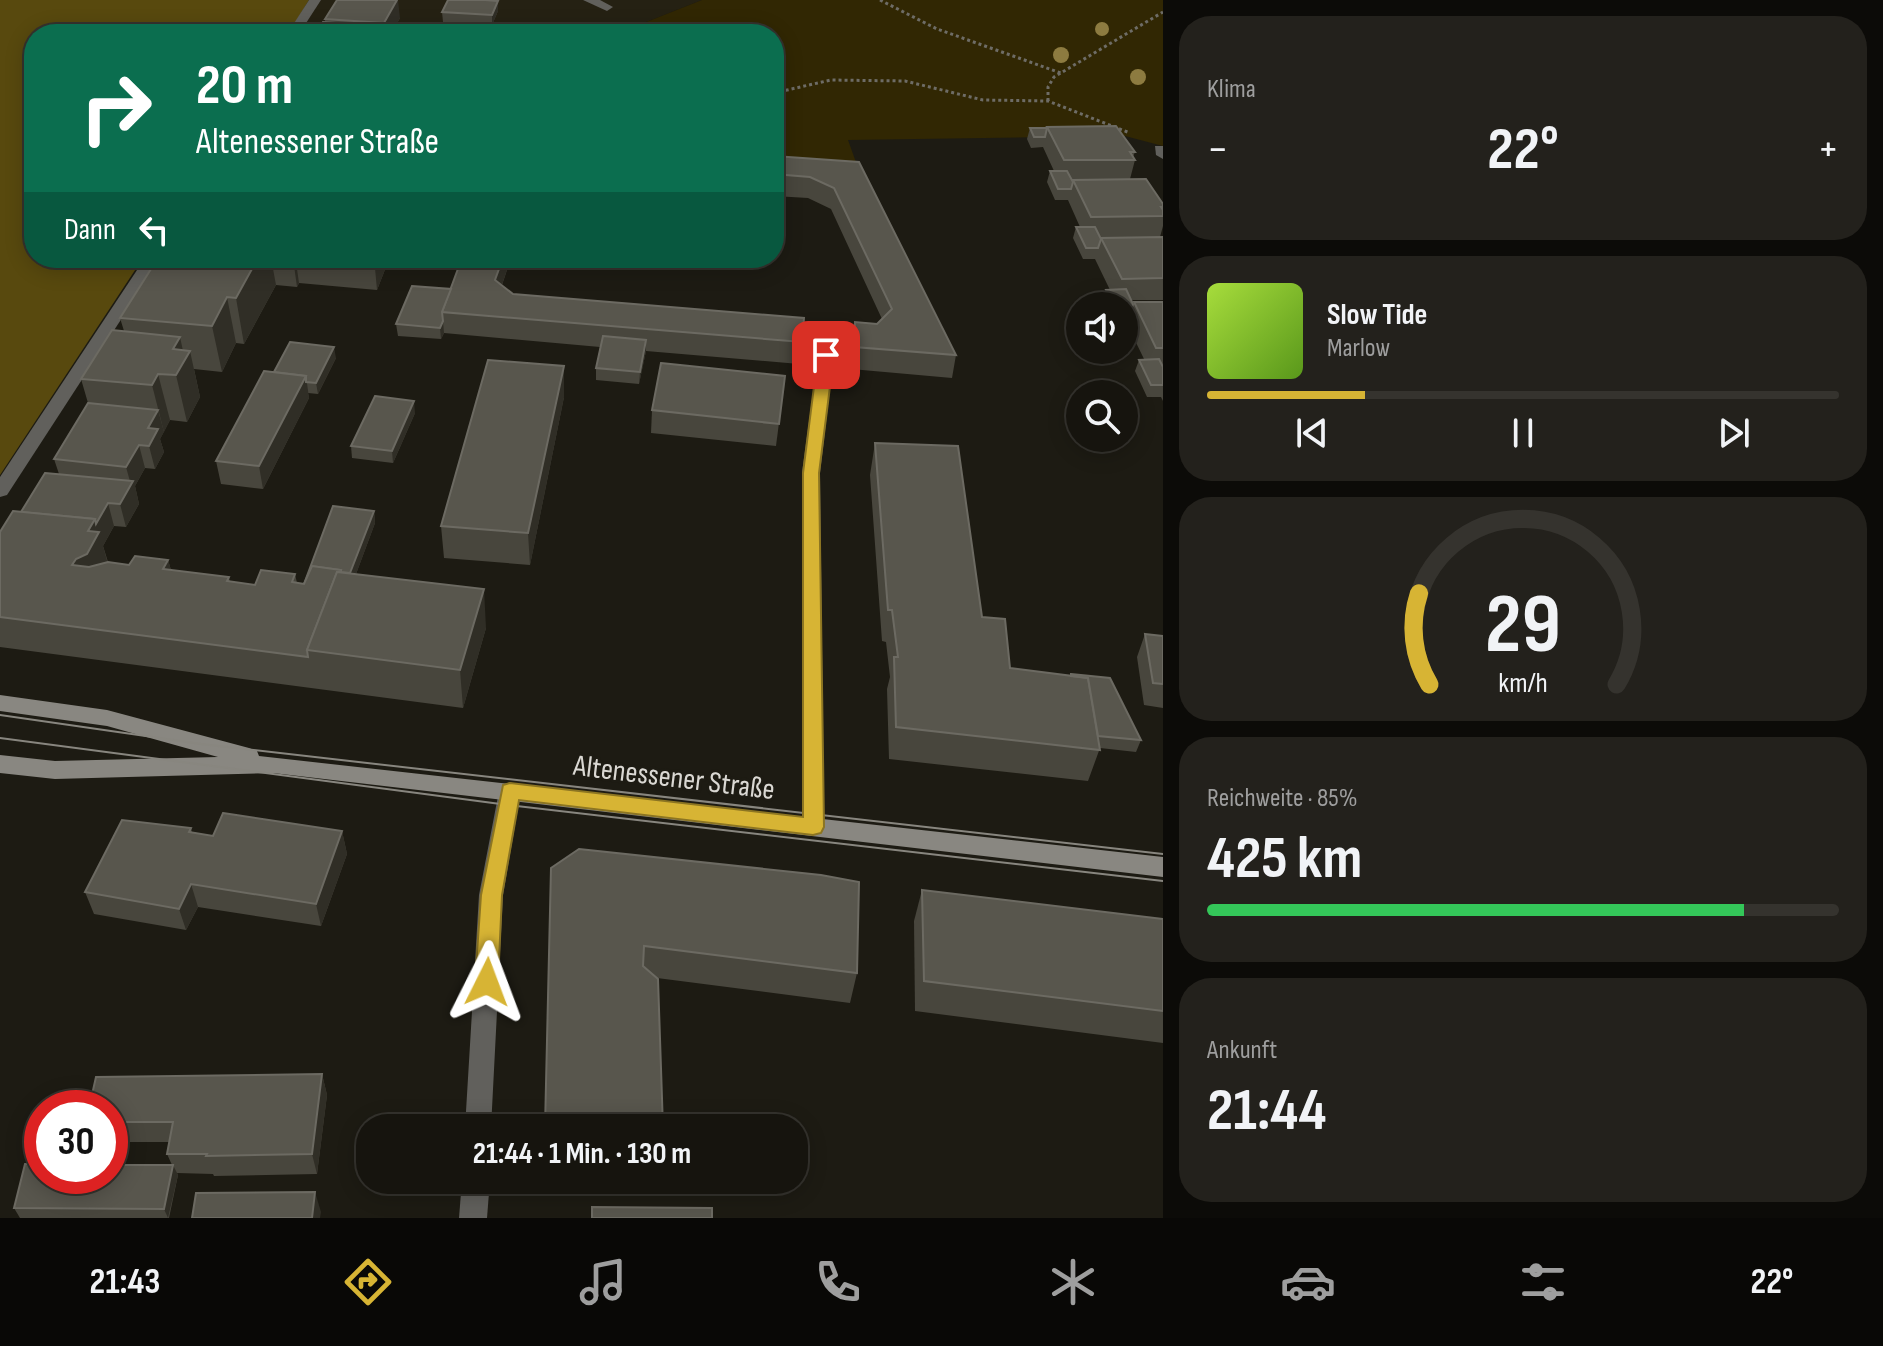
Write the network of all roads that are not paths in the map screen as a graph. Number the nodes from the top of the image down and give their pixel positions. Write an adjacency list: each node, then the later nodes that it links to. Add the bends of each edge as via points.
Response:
1 (315, 0): 4 (street)
2 (589, 0): 3 (street)
3 (607, 7)
4 (299, 24)
5 (146, 268): 7 (street)
6 (826, 355): 12 (street, via 811,473)
7 (0, 491)
8 (0, 703): 10 (main road, Altenessener Straße, via 107,718)
9 (0, 764): 10 (main road, Altenessener Straße, via 55,770)
10 (273, 764): 11 (main road, Altenessener Straße)
11 (510, 791): 12 (main road, Altenessener Straße); 14 (street, via 491,895)
12 (813, 827): 13 (main road, Altenessener Straße)
13 (1163, 867)
14 (479, 1114)
15 (475, 1194): 16 (street)
16 (473, 1218)

